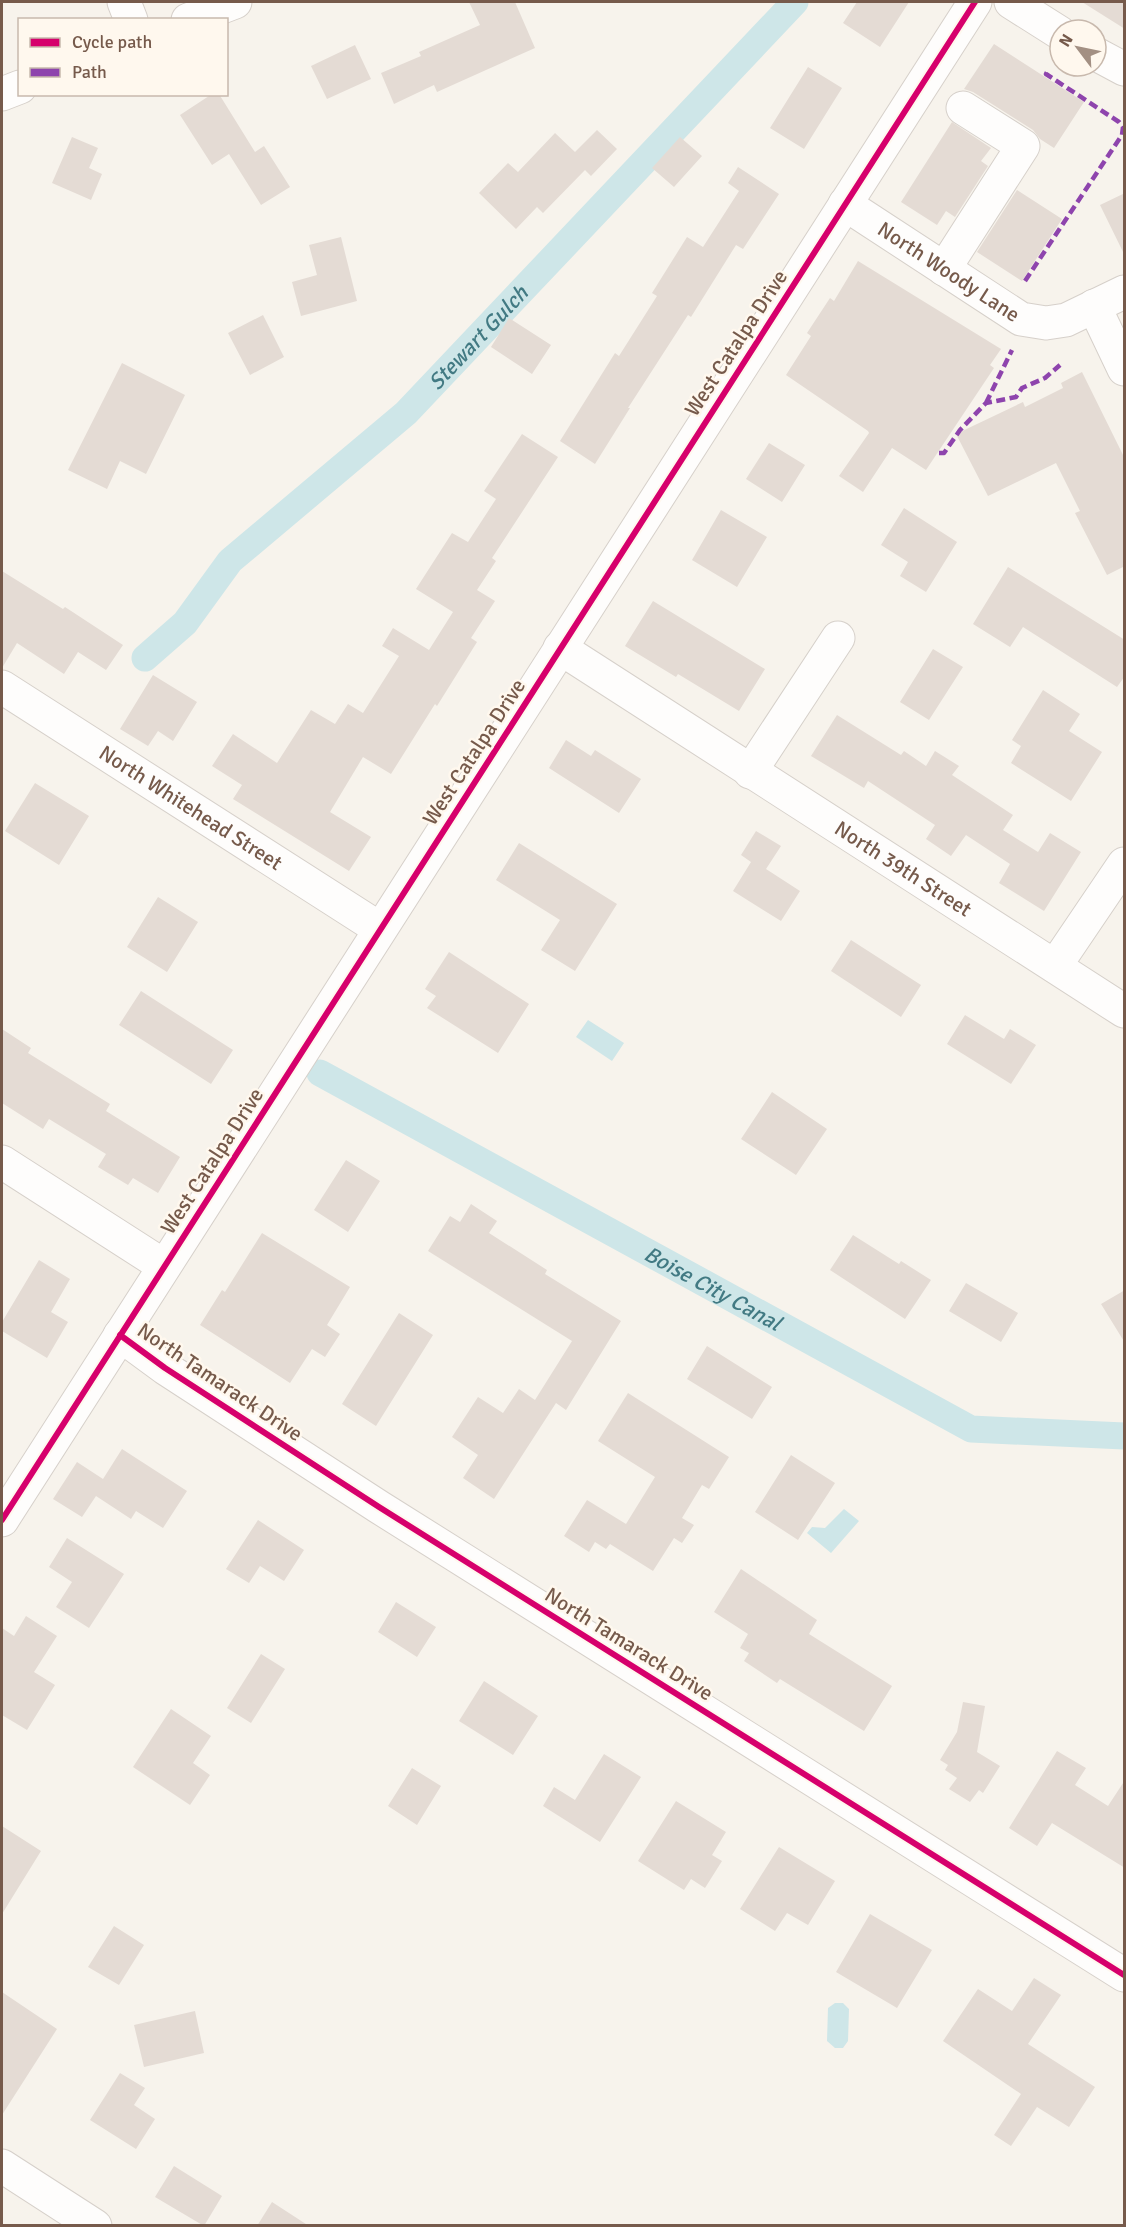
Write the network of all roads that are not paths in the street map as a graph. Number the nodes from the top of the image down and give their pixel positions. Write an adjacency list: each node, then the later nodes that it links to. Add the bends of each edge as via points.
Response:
1 (124, 2): 5 (street)
2 (235, 2): 6 (street)
3 (975, 2): 13 (street, West Catalpa Drive)
4 (1011, 2): 7 (street)
5 (130, 18)
6 (193, 18)
7 (1048, 25)
8 (1108, 60): 9 (street)
9 (1125, 69)
10 (18, 88): 11 (street)
11 (2, 94)
12 (963, 108): 14 (street, via 1023,146)
13 (845, 204): 14 (street, North Woody Lane); 19 (street, West Catalpa Drive)
14 (944, 269): 16 (street, North Woody Lane, via 1021,319 1046,323 1066,320)
15 (1125, 292): 16 (street, North Woody Lane)
16 (1094, 306): 17 (street)
17 (1125, 369)
18 (838, 638): 21 (street)
19 (560, 648): 21 (street, North 39th Street); 23 (street, West Catalpa Drive)
20 (2, 687): 23 (street, North Whitehead Street)
21 (750, 772): 24 (street, North 39th Street)
22 (1125, 864): 24 (street)
23 (380, 929): 27 (street, West Catalpa Drive)
24 (1055, 966): 25 (street, North 39th Street)
25 (1125, 1011)
26 (2, 1162): 27 (street)
27 (164, 1266): 28 (street, West Catalpa Drive)
28 (120, 1335): 29 (street, West Catalpa Drive); 30 (street, North Tamarack Drive, via 379,1508)
29 (2, 1520)
30 (1125, 1975)
31 (2, 2166): 32 (street)
32 (95, 2226)

